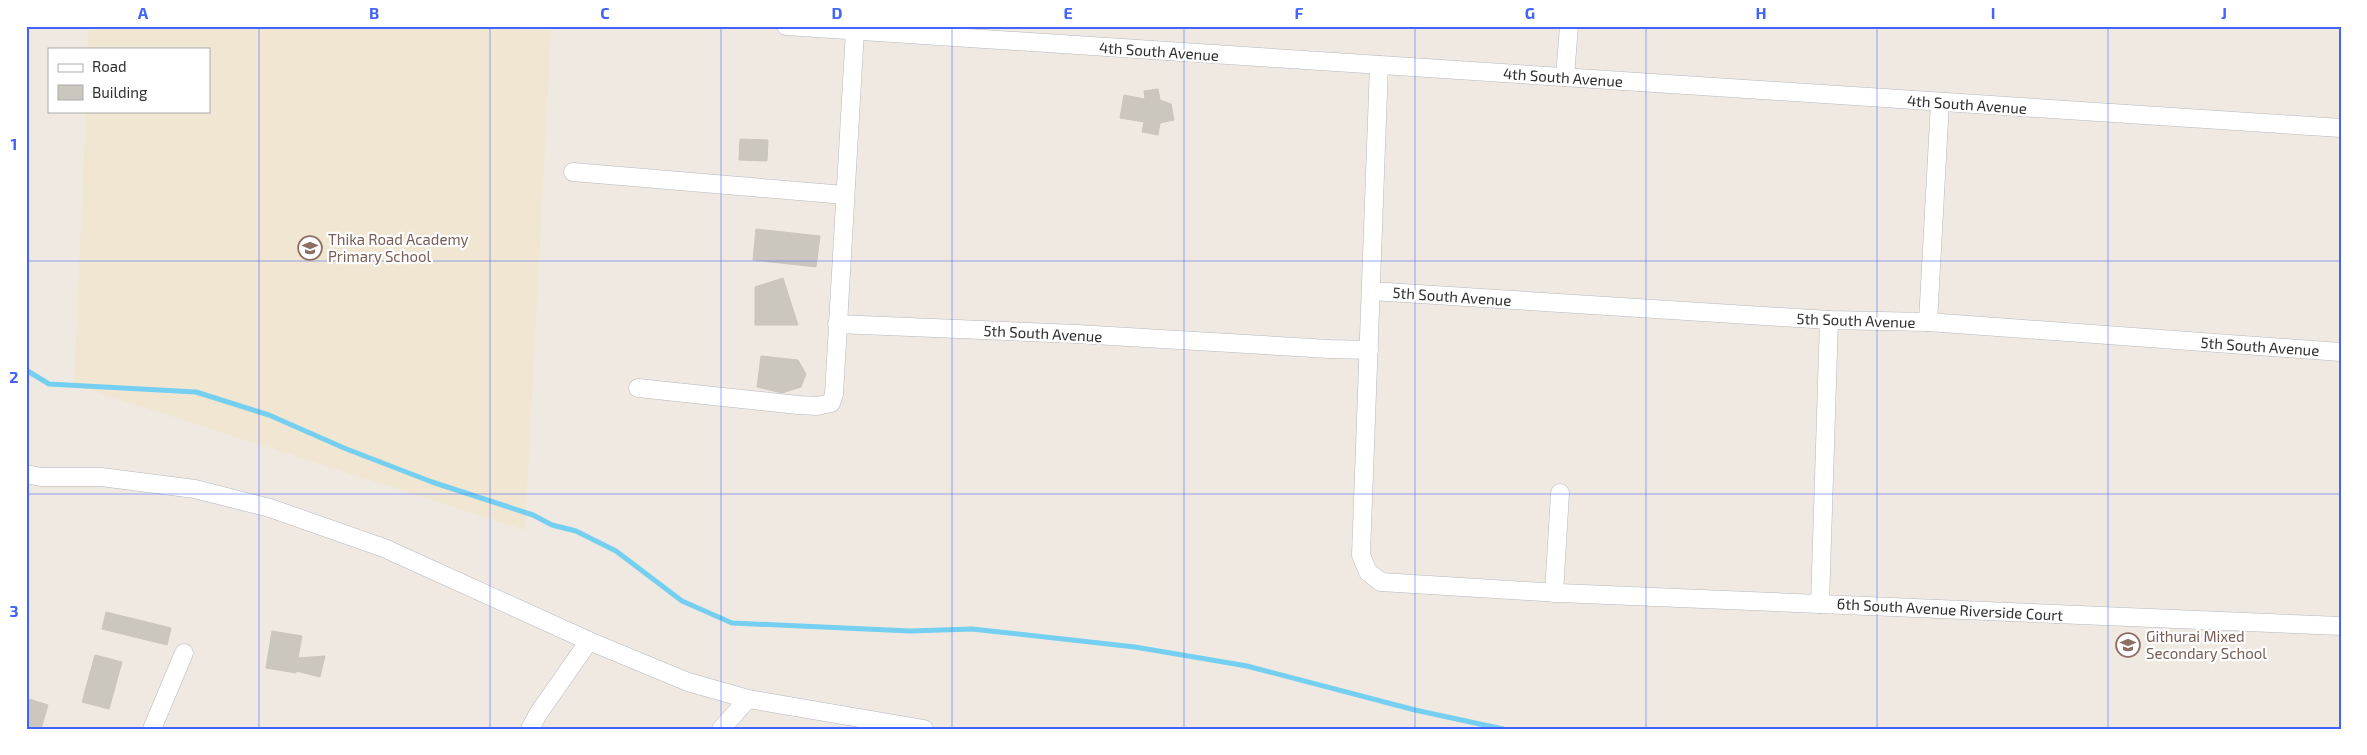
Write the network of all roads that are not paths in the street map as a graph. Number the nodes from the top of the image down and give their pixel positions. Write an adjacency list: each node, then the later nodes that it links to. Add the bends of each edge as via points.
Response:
1 (786, 26): 3 (street, 4th South Avenue)
2 (1569, 26): 5 (street)
3 (855, 30): 4 (street, 4th South Avenue); 9 (street)
4 (1379, 65): 5 (street, 4th South Avenue); 10 (street, 6th South Avenue Riverside Court)
5 (1565, 77): 6 (street, 4th South Avenue)
6 (1940, 102): 7 (street, 4th South Avenue); 12 (street)
7 (2341, 128)
8 (574, 172): 9 (street)
9 (845, 195): 13 (street)
10 (1371, 291): 11 (street, 5th South Avenue); 14 (street, 6th South Avenue Riverside Court)
11 (1829, 320): 12 (street, 5th South Avenue); 20 (street)
12 (1928, 322): 15 (street, 5th South Avenue)
13 (837, 324): 14 (street, 5th South Avenue); 16 (street, via 831,403 798,405)
14 (1369, 350): 19 (street, 6th South Avenue Riverside Court, via 1361,555 1368,572 1381,582)
15 (2341, 352)
16 (638, 388)
17 (26, 474): 22 (street, via 102,478 195,489 270,508 384,548)
18 (1560, 493): 19 (street)
19 (1557, 593): 20 (street, 6th South Avenue Riverside Court)
20 (1820, 604): 21 (street, 6th South Avenue Riverside Court)
21 (2341, 626)
22 (589, 641): 24 (street, via 688,682); 27 (street)
23 (184, 653): 26 (street)
24 (748, 699): 25 (street); 28 (street)
25 (852, 724): 29 (street)
26 (152, 729)
27 (530, 729)
28 (721, 729)
29 (924, 729)

